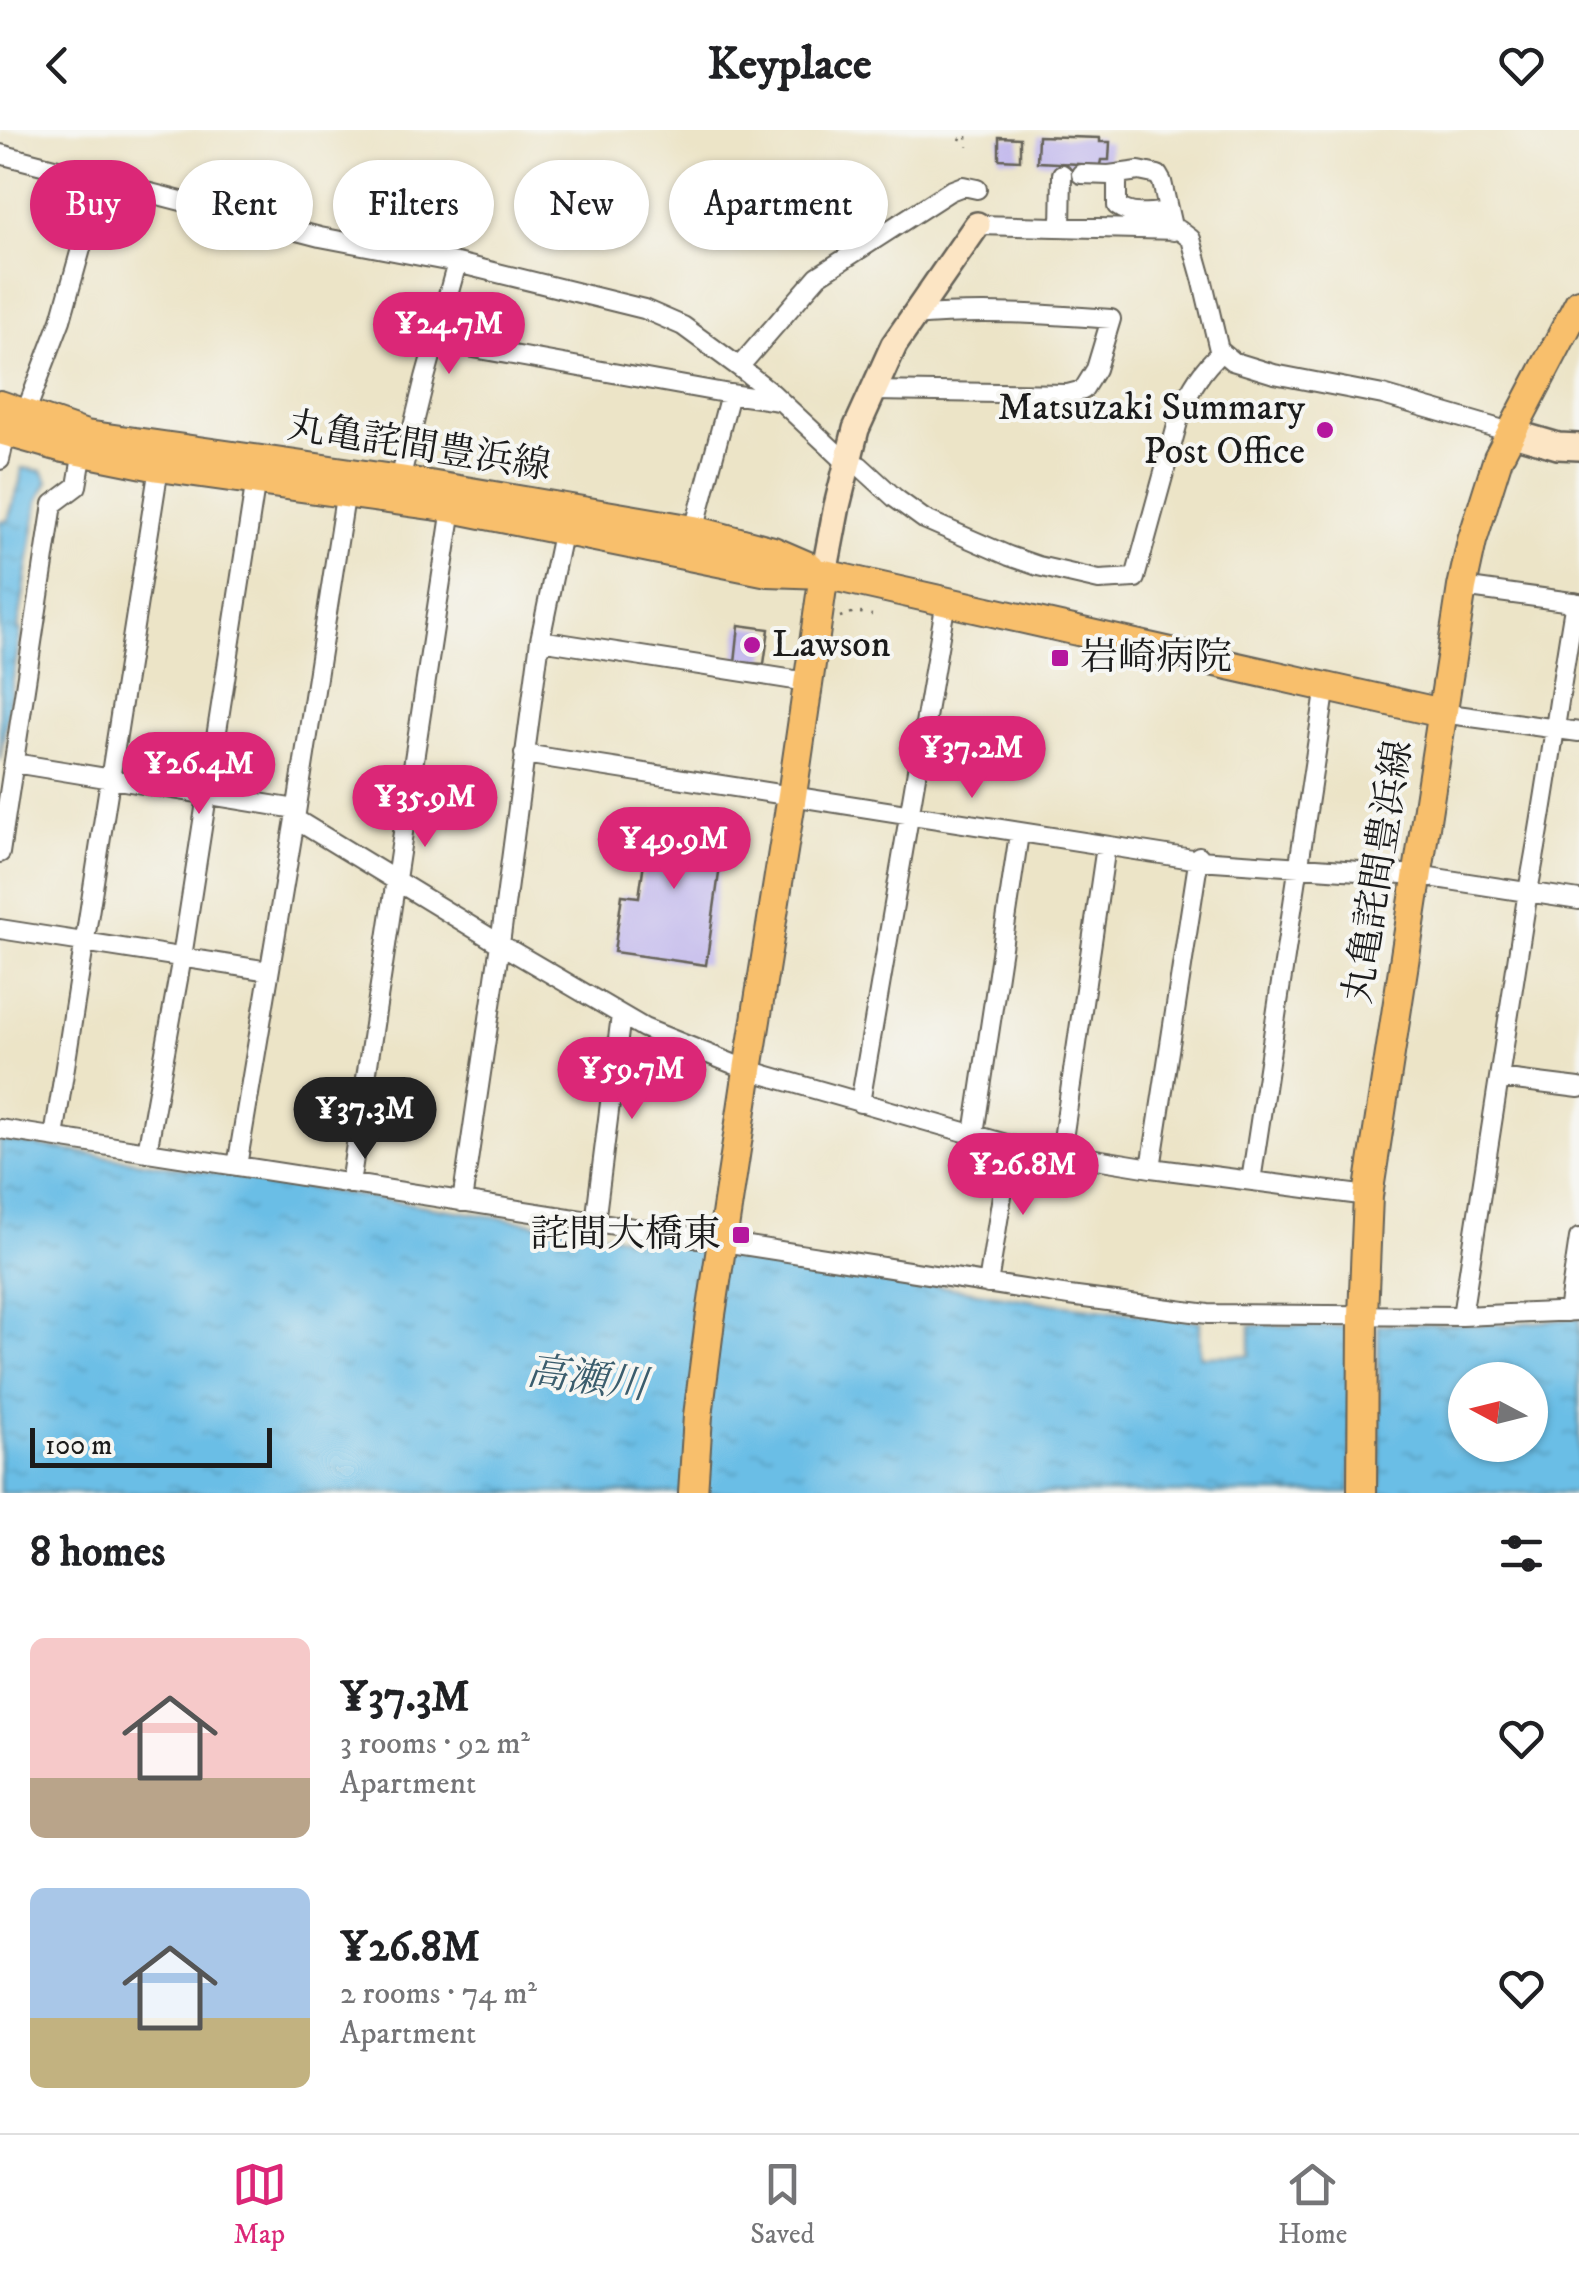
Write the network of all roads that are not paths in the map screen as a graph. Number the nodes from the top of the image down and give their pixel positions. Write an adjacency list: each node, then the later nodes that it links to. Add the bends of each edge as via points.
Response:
1 (0, 154): 2 (street)
2 (30, 162)
3 (1117, 174): 6 (street, via 1158,175); 6 (street, via 1117,206 1125,212); 8 (street, via 1072,174)
4 (977, 189): 16 (street, via 950,191 818,276)
5 (156, 195): 11 (street, via 320,238)
6 (1168, 211): 9 (street)
7 (977, 225): 8 (street); 13 (main road)
8 (1061, 227): 9 (street)
9 (1173, 230): 15 (street, via 1191,239)
10 (81, 250): 20 (street, via 61,320)
11 (457, 262): 14 (street); 16 (street, via 644,309 683,326)
12 (1579, 303): 21 (main road)
13 (912, 316): 17 (main road); 17 (street, via 1111,319 1096,370 1082,390 1039,396)
14 (435, 341): 18 (street); 28 (street)
15 (1221, 352): 21 (street, via 1274,374 1383,395); 25 (street, via 1181,410 1136,578 1099,580 1009,556 924,519 860,466)
16 (739, 367): 19 (street)
17 (874, 390): 25 (main road)
18 (730, 394): 19 (street); 32 (street)
19 (780, 401): 25 (street)
20 (8, 420): 22 (main road, 丸亀詫間豊浜線); 24 (street)
21 (1510, 432): 23 (main road); 34 (main road, via 1485,494)
22 (84, 443): 26 (main road, 丸亀詫間豊浜線); 29 (main road, 丸亀詫間豊浜線); 44 (street, via 77,486 54,504)
23 (1579, 447)
24 (0, 460)
25 (847, 463): 33 (main road)
26 (160, 467): 27 (main road, 丸亀詫間豊浜線); 45 (street)
27 (256, 479): 29 (main road, 丸亀詫間豊浜線); 46 (street)
28 (400, 480): 29 (main road, 丸亀詫間豊浜線); 32 (main road, 丸亀詫間豊浜線)
29 (347, 484): 30 (main road, 丸亀詫間豊浜線); 48 (street)
30 (452, 508): 31 (main road, 丸亀詫間豊浜線); 56 (street)
31 (563, 530): 33 (main road, 丸亀詫間豊浜線, via 768,572); 37 (street)
32 (694, 530): 33 (main road, 丸亀詫間豊浜線, via 773,551)
33 (824, 574): 35 (main road, 丸亀詫間豊浜線); 38 (main road)
34 (1462, 587): 36 (street); 40 (main road)
35 (946, 601): 39 (main road, 丸亀詫間豊浜線); 49 (street)
36 (1577, 602): 41 (street)
37 (540, 640): 38 (street); 43 (street)
38 (807, 682): 47 (main road)
39 (1326, 686): 40 (main road, 丸亀詫間豊浜線); 54 (street)
40 (1442, 714): 41 (street); 55 (main road, 丸亀詫間豊浜線)
41 (1556, 728): 42 (street); 57 (street)
42 (1579, 732)
43 (524, 754): 47 (street); 61 (street)
44 (14, 763): 45 (street); 52 (street)
45 (109, 778): 46 (street); 60 (street)
46 (208, 794): 48 (street); 62 (street)
47 (792, 795): 49 (street); 65 (main road)
48 (295, 814): 56 (street); 63 (street)
49 (908, 814): 50 (street); 68 (street)
50 (1018, 834): 51 (street); 70 (street)
51 (1106, 846): 53 (street); 74 (street)
52 (0, 852)
53 (1199, 858): 54 (street); 76 (street)
54 (1297, 868): 55 (street); 77 (street)
55 (1416, 875): 57 (street); 79 (main road, 丸亀詫間豊浜線)
56 (396, 880): 61 (street); 78 (street)
57 (1528, 891): 58 (street); 66 (street)
58 (1579, 900)
59 (0, 928): 60 (street)
60 (84, 941): 62 (street); 71 (street)
61 (500, 944): 64 (street); 80 (street)
62 (182, 957): 63 (street); 73 (street)
63 (269, 971): 75 (street)
64 (622, 1015): 65 (street); 81 (street)
65 (748, 1070): 68 (street); 83 (main road)
66 (1498, 1078): 67 (street); 87 (street)
67 (1579, 1088)
68 (860, 1103): 70 (street)
69 (0, 1129): 71 (street)
70 (974, 1134): 72 (street)
71 (54, 1138): 73 (street)
72 (1010, 1145): 74 (street); 84 (street)
73 (147, 1152): 75 (street)
74 (1061, 1153): 76 (street)
75 (237, 1166): 78 (street)
76 (1151, 1168): 77 (street)
77 (1251, 1181): 79 (street)
78 (350, 1184): 80 (street)
79 (1368, 1196): 86 (main road, 丸亀詫間豊浜線)
80 (462, 1202): 81 (street)
81 (594, 1223): 83 (street)
82 (1579, 1238): 85 (street)
83 (722, 1250): 84 (street); 88 (main road)
84 (988, 1284): 86 (street, via 1208,1314)
85 (1574, 1312): 87 (street)
86 (1362, 1314): 87 (street); 89 (main road, 丸亀詫間豊浜線)
87 (1462, 1316)
88 (693, 1493)
89 (1362, 1493)

